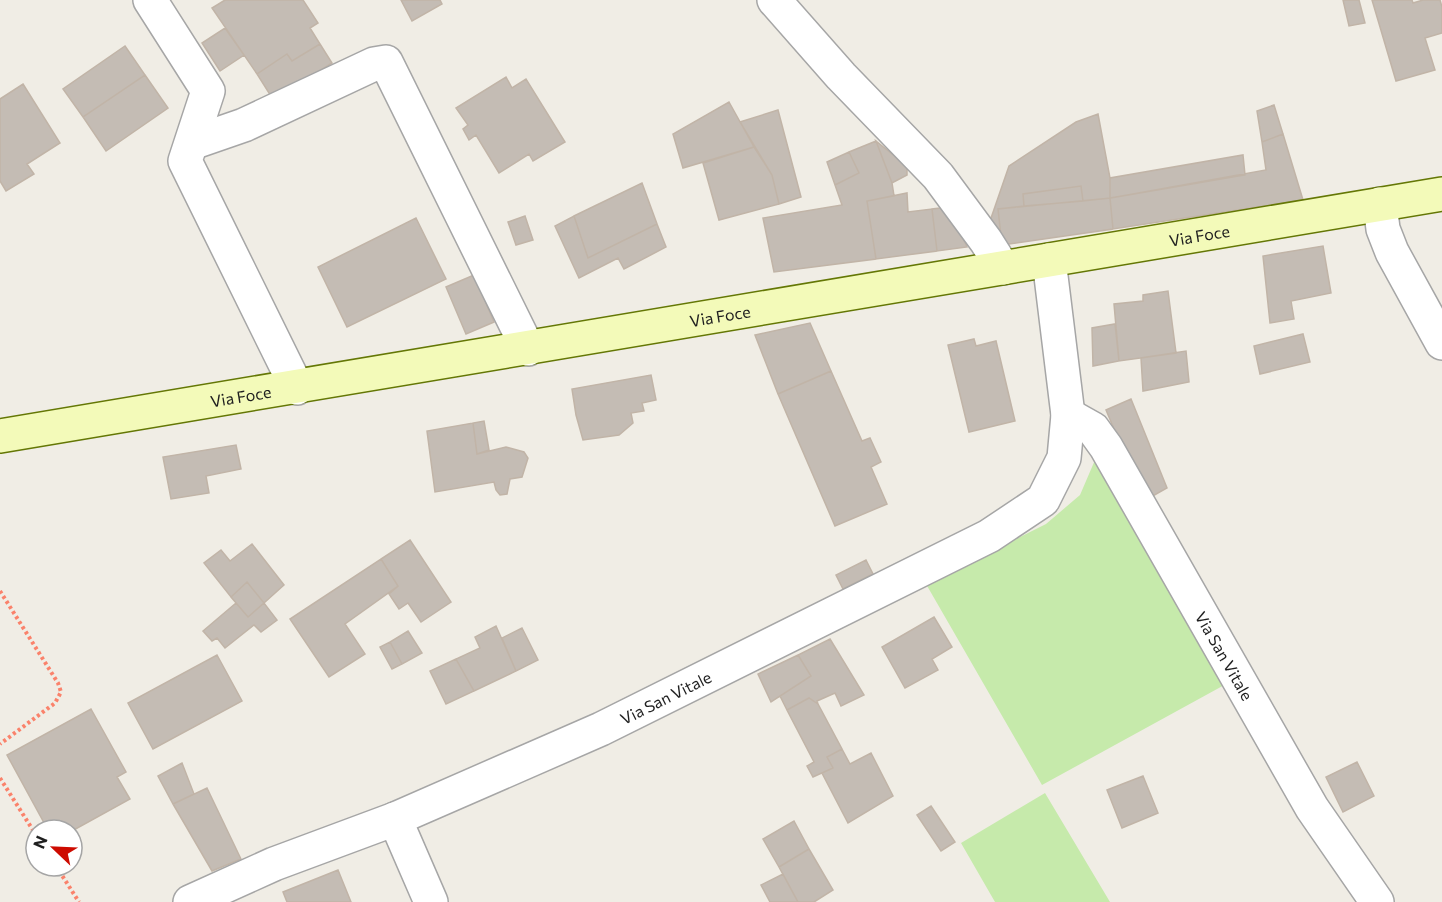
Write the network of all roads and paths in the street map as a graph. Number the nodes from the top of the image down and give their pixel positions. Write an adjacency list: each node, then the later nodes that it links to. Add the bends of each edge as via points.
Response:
1 (150, 0): 3 (street, via 208,92)
2 (774, 0): 7 (street, via 840,76 938,176)
3 (192, 142): 9 (street, via 244,124 386,62); 10 (street, via 185,161)
4 (1442, 194): 5 (main road, Via Foce)
5 (1380, 204): 6 (main road, Via Foce); 8 (street, via 1383,229 1392,252)
6 (1049, 260): 7 (main road, Via Foce); 11 (street, Via San Vitale)
7 (1002, 268): 9 (main road, Via Foce)
8 (1442, 343)
9 (528, 349): 10 (main road, Via Foce)
10 (297, 388): 12 (main road, Via Foce)
11 (1068, 415): 17 (street, Via San Vitale, via 1064,459 1043,500 989,536 601,729); 22 (street, Via San Vitale, via 1093,429 1106,447 1312,808)
12 (0, 436)
13 (0, 591): 14 (path, via 61,692 55,703)
14 (0, 744)
15 (0, 778): 16 (path)
16 (25, 818)
17 (395, 819): 20 (street, Via San Vitale, via 274,864); 21 (street)
18 (64, 878): 19 (path)
19 (79, 902)
20 (190, 902)
21 (431, 902)
22 (1377, 902)

